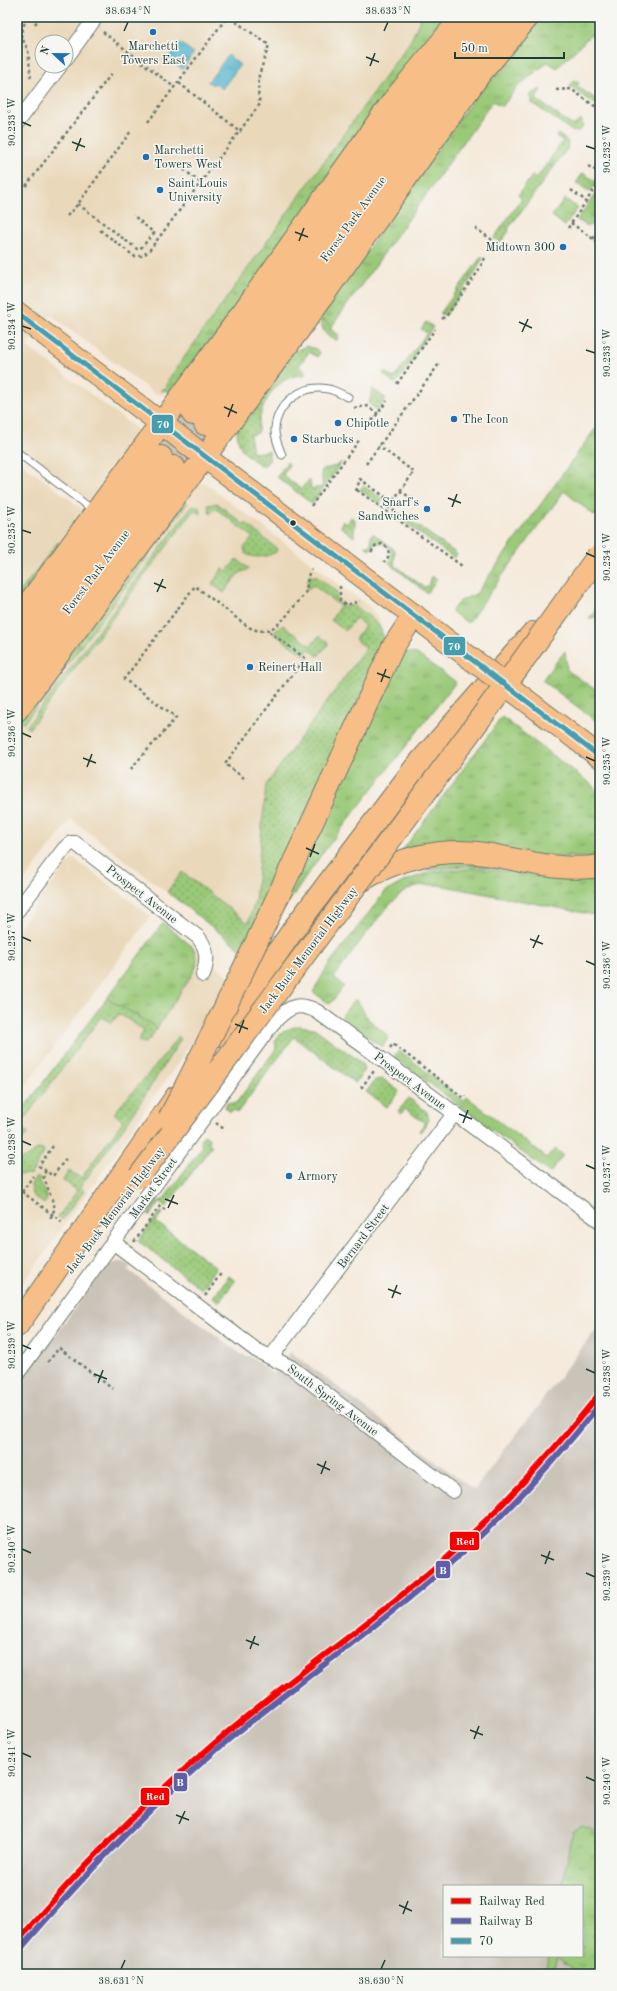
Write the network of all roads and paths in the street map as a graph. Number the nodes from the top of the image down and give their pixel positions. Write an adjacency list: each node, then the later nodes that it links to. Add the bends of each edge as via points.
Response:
1 (40, 17): 9 (path)
2 (96, 17): 11 (street)
3 (228, 17): 15 (path); 22 (path, via 269,45 259,75 260,104)
4 (462, 17): 55 (main road, via 393,100 231,329)
5 (478, 17): 6 (main road, Forest Park Avenue, via 199,419 478,47)
6 (506, 17)
7 (528, 17): 59 (main road, via 479,75 300,328)
8 (26, 18): 14 (path, via 20,36 28,50)
9 (35, 24)
10 (104, 32): 16 (path)
11 (74, 47)
12 (112, 73): 28 (path)
13 (53, 74): 19 (street)
14 (31, 80)
15 (178, 83): 16 (path); 22 (path)
16 (174, 87): 20 (path)
17 (556, 90): 18 (path, via 571,89)
18 (600, 110)
19 (19, 115)
20 (148, 122)
21 (131, 131): 31 (path)
22 (241, 132): 27 (path)
23 (174, 162): 27 (path)
24 (588, 166): 25 (path)
25 (600, 174)
26 (600, 181): 30 (path)
27 (201, 183): 38 (path, via 148,252 141,256 134,256)
28 (26, 186)
29 (571, 190): 30 (path)
30 (586, 201): 34 (path)
31 (78, 204): 32 (path, via 140,249 154,232); 33 (path)
32 (133, 215)
33 (67, 216)
34 (571, 223): 36 (path); 39 (path)
35 (475, 228): 43 (path, via 497,243)
36 (568, 228)
37 (600, 229): 39 (path)
38 (100, 230)
39 (593, 239): 41 (path)
40 (527, 244): 42 (path)
41 (600, 244)
42 (518, 246)
43 (491, 249)
44 (485, 258): 46 (path, via 477,273)
45 (17, 313): 55 (main road)
46 (442, 319)
47 (434, 329): 49 (path)
48 (439, 364): 57 (path)
49 (397, 384)
50 (348, 397): 60 (lane, via 330,389 318,388 297,394 288,401 281,409 275,429)
51 (387, 401): 53 (path)
52 (354, 408): 53 (path, via 367,406)
53 (378, 414): 54 (path)
54 (372, 421)
55 (166, 427): 59 (main road, bridge); 66 (main road)
56 (360, 439): 65 (path)
57 (379, 446): 61 (path); 62 (path, via 414,472)
58 (17, 452): 66 (lane)
59 (201, 454): 77 (main road); 82 (main road)
60 (282, 455)
61 (366, 464)
62 (400, 490): 63 (path); 64 (path)
63 (413, 500)
64 (392, 502): 67 (path, via 388,507 397,513); 67 (path, via 360,480 356,491)
65 (311, 506)
66 (96, 512): 78 (main road)
67 (394, 518): 72 (path)
68 (371, 552): 70 (path, via 376,545 382,544 388,548 389,556)
69 (600, 554): 74 (main road, Jack Buck Memorial Highway); 102 (main road, Jack Buck Memorial Highway, bridge)
70 (384, 562)
71 (600, 564): 74 (main road)
72 (462, 566)
73 (311, 569): 79 (path, via 307,576 305,593 283,621)
74 (577, 581): 88 (main road, Jack Buck Memorial Highway, via 415,768)
75 (340, 586): 76 (path, via 340,600 346,605)
76 (360, 601)
77 (414, 615): 83 (main road, bridge); 102 (main road, bridge, via 397,641 373,690 206,1050)
78 (17, 619)
79 (267, 630): 84 (path, via 254,630 247,626 195,586 124,679 176,717); 85 (path, via 305,658 225,764)
80 (17, 649): 81 (main road, Forest Park Avenue, via 168,462)
81 (17, 678)
82 (17, 710)
83 (600, 757)
84 (131, 769)
85 (244, 778)
86 (600, 866): 88 (main road, via 568,869 473,852 443,852 398,863 368,876)
87 (17, 912): 89 (street, Prospect Avenue, via 60,854 71,843 78,845 198,937 204,944 206,953 207,964)
88 (296, 926): 116 (main road, Jack Buck Memorial Highway)
89 (203, 975)
90 (294, 1006): 95 (street, Prospect Avenue, via 303,1006 318,1012); 112 (street, Market Street, via 272,1024)
91 (388, 1052): 94 (path, via 393,1044 464,1098)
92 (374, 1070): 93 (path)
93 (361, 1088)
94 (465, 1096)
95 (454, 1114): 110 (street, Prospect Avenue); 118 (street, Bernard Street)
96 (220, 1126): 97 (path)
97 (224, 1129)
98 (53, 1146): 100 (path, via 39,1166)
99 (67, 1157): 100 (path, via 53,1176)
100 (46, 1171): 108 (path, via 43,1175 55,1208)
101 (33, 1176): 104 (path)
102 (139, 1177): 117 (main road, Jack Buck Memorial Highway)
103 (17, 1188): 104 (path)
104 (22, 1192): 105 (path)
105 (38, 1204): 106 (path); 108 (path)
106 (35, 1208)
107 (165, 1210): 113 (path, via 160,1206)
108 (53, 1215): 109 (path); 111 (path, via 61,1221)
109 (50, 1219)
110 (600, 1221)
111 (58, 1225)
112 (113, 1242): 118 (street, South Spring Avenue, via 256,1350); 120 (street, Market Street)
113 (133, 1244)
114 (222, 1272): 115 (path)
115 (203, 1298)
116 (17, 1326)
117 (17, 1341)
118 (271, 1358): 122 (street, South Spring Avenue, via 292,1368)
119 (48, 1362): 121 (path, via 59,1348)
120 (17, 1374)
121 (113, 1389)
122 (454, 1490)

